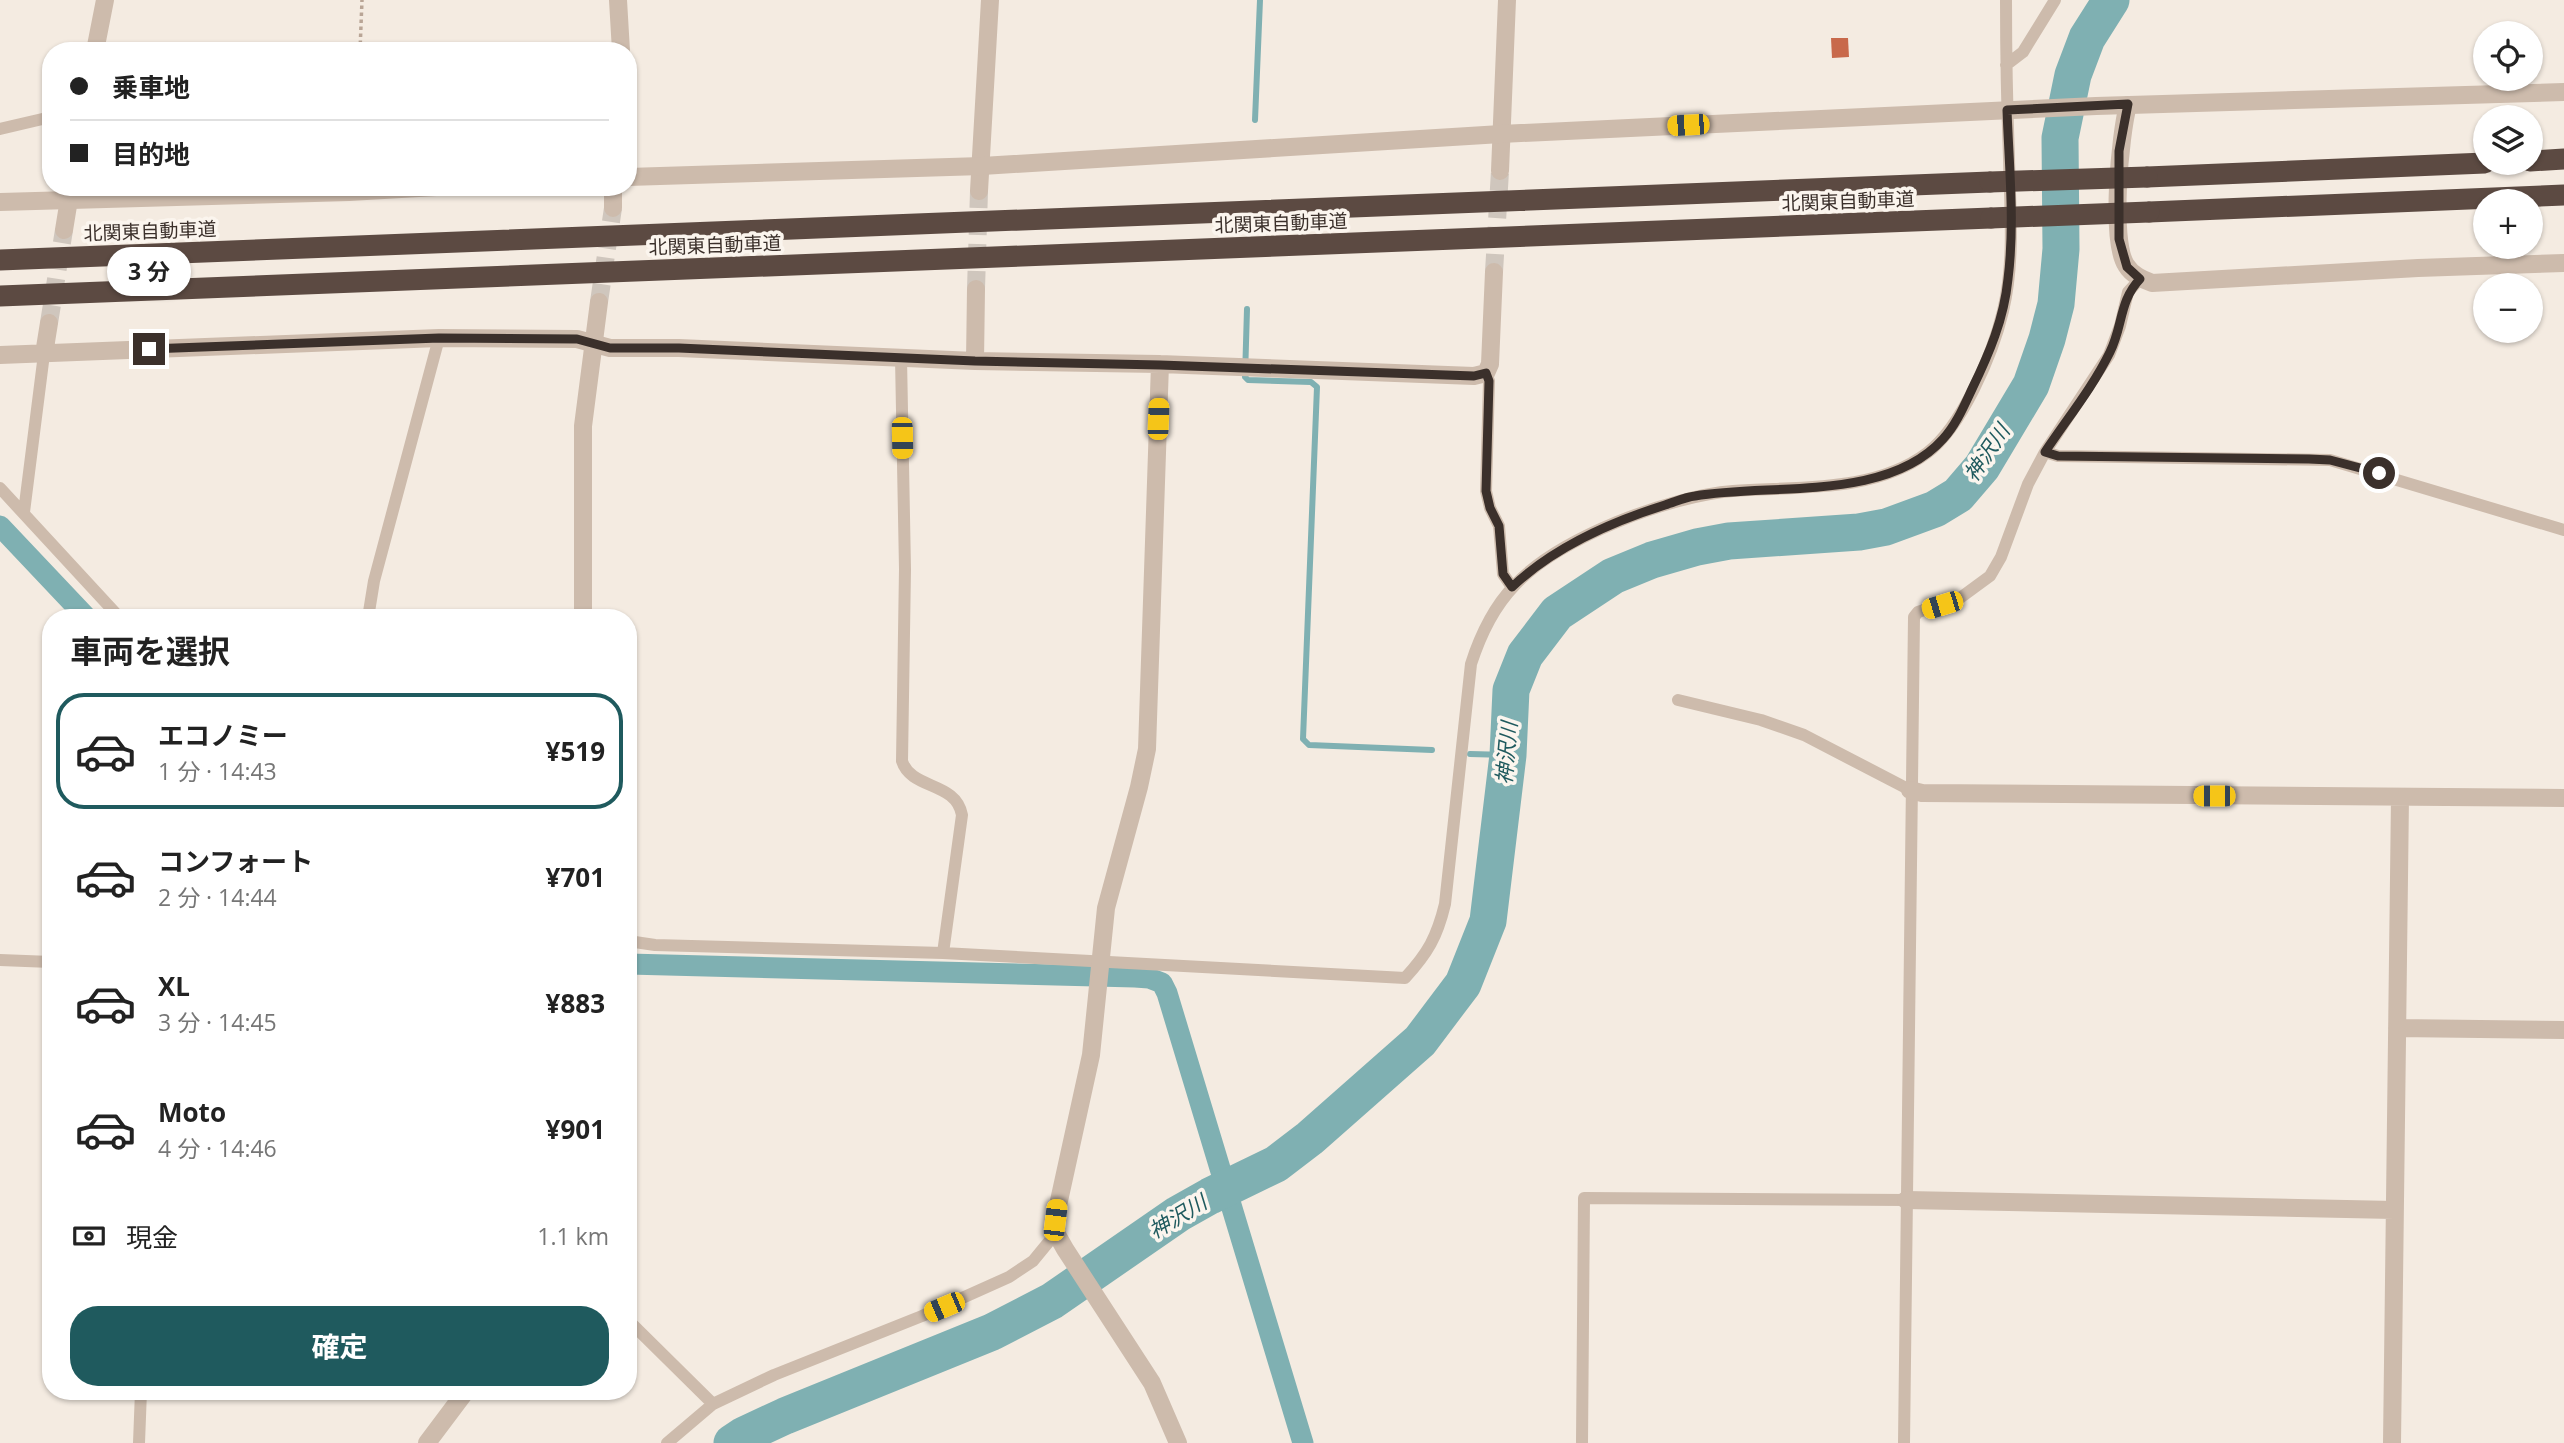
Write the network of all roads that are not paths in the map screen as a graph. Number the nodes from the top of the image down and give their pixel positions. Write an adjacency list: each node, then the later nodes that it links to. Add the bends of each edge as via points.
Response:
1 (105, 0): 7 (street)
2 (618, 0): 8 (street)
3 (990, 0): 19 (street)
4 (1507, 0): 15 (street)
5 (2006, 0): 9 (lane)
6 (2055, 0): 9 (lane, via 2023,52)
7 (98, 42)
8 (620, 42)
9 (2006, 65): 12 (lane)
10 (2564, 92): 11 (street)
11 (2128, 104): 12 (street); 33 (street, via 2119,151 2119,239 2127,267)
12 (2015, 110): 15 (street); 50 (lane, via 2012,241 2003,311 1988,359 1941,441 1907,466 1865,480 1693,496 1634,514 1570,546)
13 (42, 119): 14 (lane)
14 (0, 129)
15 (1501, 134): 19 (street); 20 (street)
16 (2564, 159): 17 (highway)
17 (2543, 160)
18 (2473, 163): 30 (highway, 北関東自動車道, bridge)
19 (982, 166): 21 (street); 22 (street)
20 (1500, 171)
21 (637, 177)
22 (979, 191)
23 (2564, 195): 35 (highway, 北関東自動車道, bridge)
24 (52, 196): 27 (street)
25 (70, 196): 29 (street)
26 (613, 196): 28 (street)
27 (0, 202)
28 (613, 208)
29 (64, 230)
30 (0, 260)
31 (2564, 263): 33 (street, via 2152,283)
32 (1494, 272): 45 (street)
33 (2140, 279): 46 (lane, via 2128,292 2109,355)
34 (976, 289): 43 (street)
35 (0, 296)
36 (599, 302): 39 (street)
37 (49, 323): 40 (street)
38 (439, 338): 39 (street, via 577,339); 40 (street); 52 (lane)
39 (593, 344): 42 (street); 53 (street, via 583,426)
40 (44, 354): 41 (street); 48 (lane)
41 (0, 355)
42 (901, 358): 43 (street); 59 (lane, via 902,761 909,774 952,795 962,815)
43 (975, 361): 44 (street)
44 (1160, 365): 45 (street); 62 (street, via 1147,749 1106,908)
45 (1486, 373): 50 (lane, via 1486,491 1499,526 1503,574)
46 (2045, 452): 49 (lane, via 2058,456 2330,460); 55 (lane, via 1990,576 1960,598 1914,617)
47 (0, 488): 48 (lane)
48 (24, 512): 51 (lane)
49 (2564, 530)
50 (1512, 587): 62 (lane, via 1477,644 1471,664 1439,931 1427,955 1405,978)
51 (112, 609)
52 (369, 609)
53 (583, 609)
54 (1678, 700): 55 (lane, via 1804,735)
55 (1910, 790): 56 (street); 65 (lane)
56 (2400, 797): 57 (street); 63 (street)
57 (2564, 798)
58 (637, 943): 59 (lane)
59 (943, 953): 62 (lane)
60 (0, 960): 61 (lane)
61 (42, 962)
62 (1100, 972): 67 (street, via 1087,1079 1057,1201)
63 (2397, 1028): 64 (street); 66 (street)
64 (2564, 1030)
65 (1906, 1200): 66 (street); 76 (lane, via 1584,1198); 77 (lane)
66 (2394, 1210): 78 (street)
67 (1060, 1241): 71 (lane, via 1009,1277); 75 (street, via 1152,1383)
68 (637, 1329): 71 (lane)
69 (141, 1400): 72 (lane)
70 (459, 1400): 73 (street)
71 (713, 1404): 74 (lane)
72 (139, 1443)
73 (426, 1443)
74 (667, 1443)
75 (1178, 1443)
76 (1582, 1443)
77 (1904, 1443)
78 (2392, 1443)

